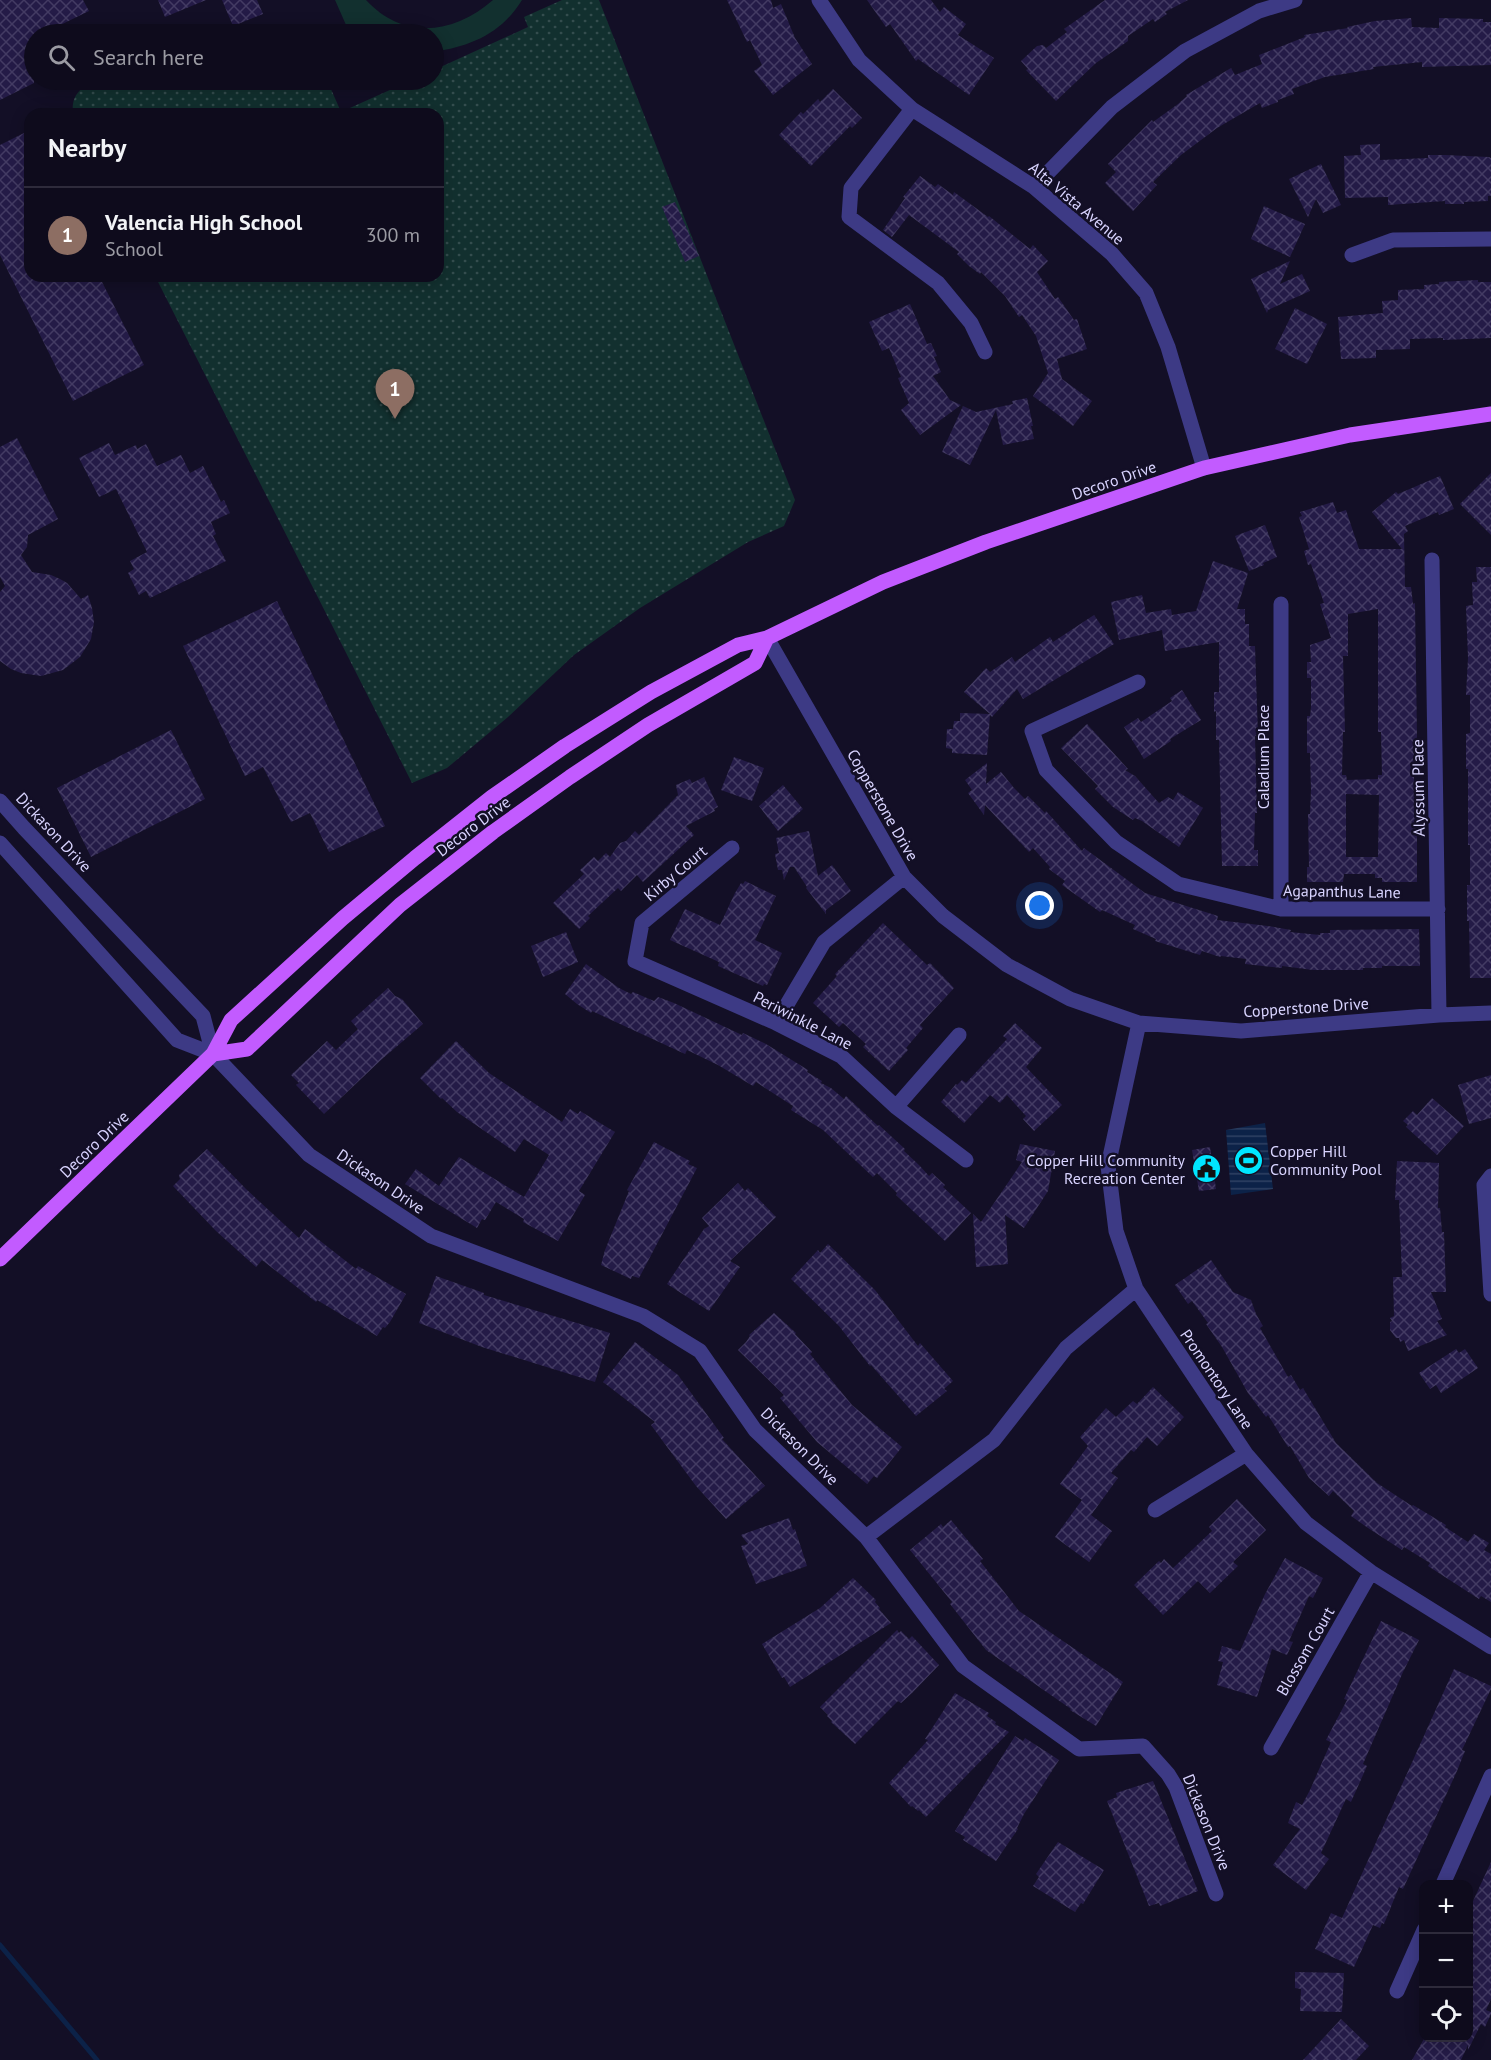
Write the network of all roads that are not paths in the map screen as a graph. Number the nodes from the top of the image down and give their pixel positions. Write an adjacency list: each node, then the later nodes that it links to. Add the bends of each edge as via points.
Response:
1 (819, 0): 3 (street, Alta Vista Avenue, via 859,60)
2 (1294, 0): 4 (street, via 1259,11 1185,51 1112,107)
3 (912, 109): 4 (street, Alta Vista Avenue); 7 (street, via 851,188 849,218 938,283 971,322)
4 (1034, 188): 9 (street, Alta Vista Avenue, via 1112,254 1146,293 1168,347)
5 (1491, 239): 6 (street, via 1393,240)
6 (1352, 255)
7 (985, 352)
8 (1491, 414): 9 (main road, Decoro Drive, via 1350,435)
9 (1204, 468): 12 (main road, Decoro Drive, via 893,578)
10 (1432, 560): 19 (street, Alyssum Place)
11 (1281, 604): 18 (street, Caladium Place)
12 (767, 638): 17 (street, Copperstone Drive); 26 (main road, Decoro Drive, via 738,645 651,692 492,797 343,918 231,1020); 26 (main road, Decoro Drive, via 755,663 648,725 570,777 418,891 247,1049)
13 (1138, 682): 18 (street, Agapanthus Lane, via 1032,730 1046,770 1116,842 1178,884)
14 (0, 801): 26 (street, Dickason Drive, via 203,1016)
15 (0, 843): 26 (street, Dickason Drive, via 177,1040)
16 (732, 848): 20 (street, Kirby Court, via 642,923)
17 (904, 877): 23 (street, via 824,942); 24 (street, Copperstone Drive, via 944,916 1007,965 1070,999)
18 (1281, 909): 19 (street, Agapanthus Lane)
19 (1438, 909): 22 (street, Alyssum Place)
20 (635, 961): 23 (street, Periwinkle Lane)
21 (1491, 1012): 22 (street, Copperstone Drive)
22 (1439, 1015): 24 (street, Copperstone Drive, via 1241,1031)
23 (776, 1023): 27 (street, Periwinkle Lane, via 841,1056)
24 (1139, 1023): 31 (street, Promontory Lane, via 1108,1166 1116,1231)
25 (959, 1035): 27 (street)
26 (213, 1054): 30 (main road, Decoro Drive); 35 (street, Dickason Drive, via 309,1155 431,1236 643,1316 700,1351 755,1430)
27 (896, 1107): 28 (street, Periwinkle Lane)
28 (966, 1160)
29 (1491, 1176): 32 (street, via 1484,1185)
30 (0, 1259)
31 (1136, 1289): 33 (street, Promontory Lane); 35 (street, via 1066,1348 994,1440)
32 (1491, 1294)
33 (1246, 1454): 34 (street); 36 (street, Promontory Lane, via 1306,1523)
34 (1155, 1510)
35 (866, 1537): 41 (street, Dickason Drive, via 963,1666 1079,1749 1143,1746 1176,1787)
36 (1371, 1572): 37 (street, Promontory Lane); 38 (street, Blossom Court)
37 (1491, 1647)
38 (1271, 1748)
39 (1491, 1776): 40 (street)
40 (1445, 1880)
41 (1216, 1894)
42 (1422, 1934): 43 (street)
43 (1397, 1991)

